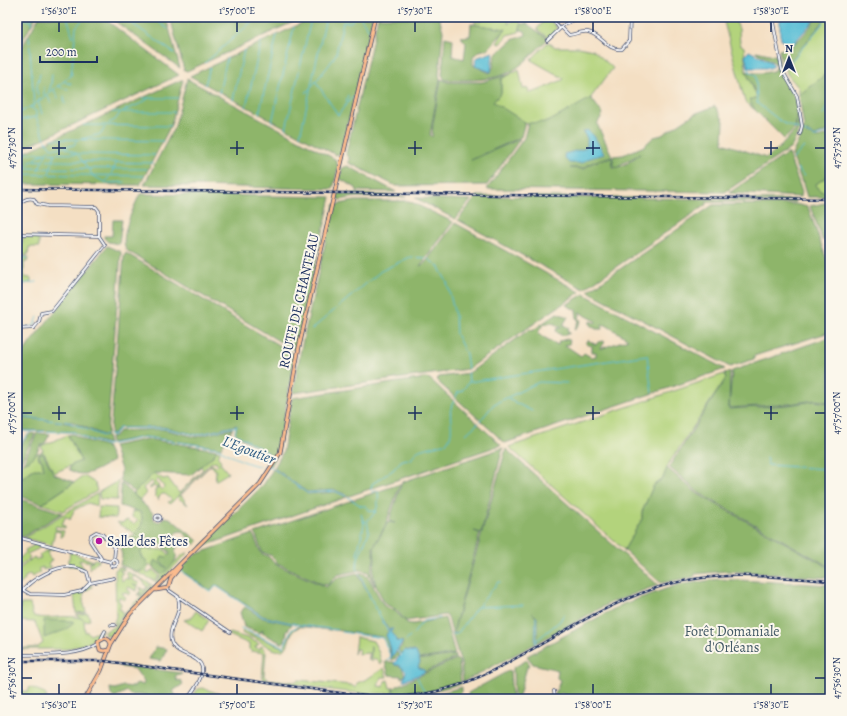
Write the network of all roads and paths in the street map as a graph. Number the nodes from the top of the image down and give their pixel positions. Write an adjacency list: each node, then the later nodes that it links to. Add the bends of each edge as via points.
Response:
1 (375, 17): 15 (main road, ROUTE DE CHANTEAU, via 299,347 281,450 273,466 246,499)
2 (542, 17): 6 (street)
3 (581, 17): 7 (street)
4 (630, 17): 7 (street, via 629,41 622,49 611,48 591,33 569,35)
5 (772, 17): 9 (street, via 782,70 797,96 802,126)
6 (551, 18): 7 (street)
7 (560, 28): 8 (street)
8 (547, 41)
9 (800, 134)
10 (17, 204): 12 (street, via 23,199 30,198 37,204 48,206 98,207)
11 (17, 234): 12 (street)
12 (99, 236): 13 (street, via 105,245 52,311 41,313 34,328)
13 (17, 329)
14 (17, 538): 16 (street)
15 (187, 558): 20 (main road, ROUTE DE CHANTEAU); 23 (main road, ROUTE DE CHANTEAU)
16 (100, 560): 17 (street, via 90,541 91,535 96,532 102,534 115,549); 18 (street)
17 (114, 560): 18 (street); 18 (street, via 118,562 116,566 112,566)
18 (111, 562)
19 (114, 578): 21 (street)
20 (165, 580): 22 (main road, ROUTE DE CHANTEAU); 23 (main road)
21 (90, 583): 21 (street, via 86,572 70,566 57,569 23,590 30,594 64,595 82,591)
22 (161, 583): 24 (main road); 25 (main road, ROUTE DE CHANTEAU)
23 (168, 586): 24 (main road); 26 (street)
24 (162, 588): 25 (main road, ROUTE DE CHANTEAU)
25 (153, 592): 28 (main road, ROUTE DE CHANTEAU, via 132,611)
26 (176, 595): 30 (street); 45 (street, via 180,606 171,633 171,642 175,648 199,662 202,669 199,684)
27 (111, 625): 29 (street)
28 (123, 625): 32 (main road, ROUTE DE CHANTEAU, via 114,637); 34 (main road, ROUTE DE CHANTEAU)
29 (115, 626)
30 (230, 632)
31 (101, 639): 32 (main road); 32 (street, via 105,631); 33 (main road)
32 (107, 639): 34 (main road)
33 (98, 644): 35 (main road); 36 (street)
34 (111, 644): 37 (main road)
35 (99, 648): 36 (street); 38 (main road)
36 (87, 649): 39 (street, via 66,654)
37 (108, 650): 38 (main road); 40 (main road)
38 (103, 651): 40 (main road)
39 (17, 655)
40 (105, 661): 42 (main road)
41 (554, 691): 46 (street)
42 (88, 695): 43 (main road); 44 (street)
43 (85, 699)
44 (95, 699)
45 (187, 699)
46 (555, 699)

